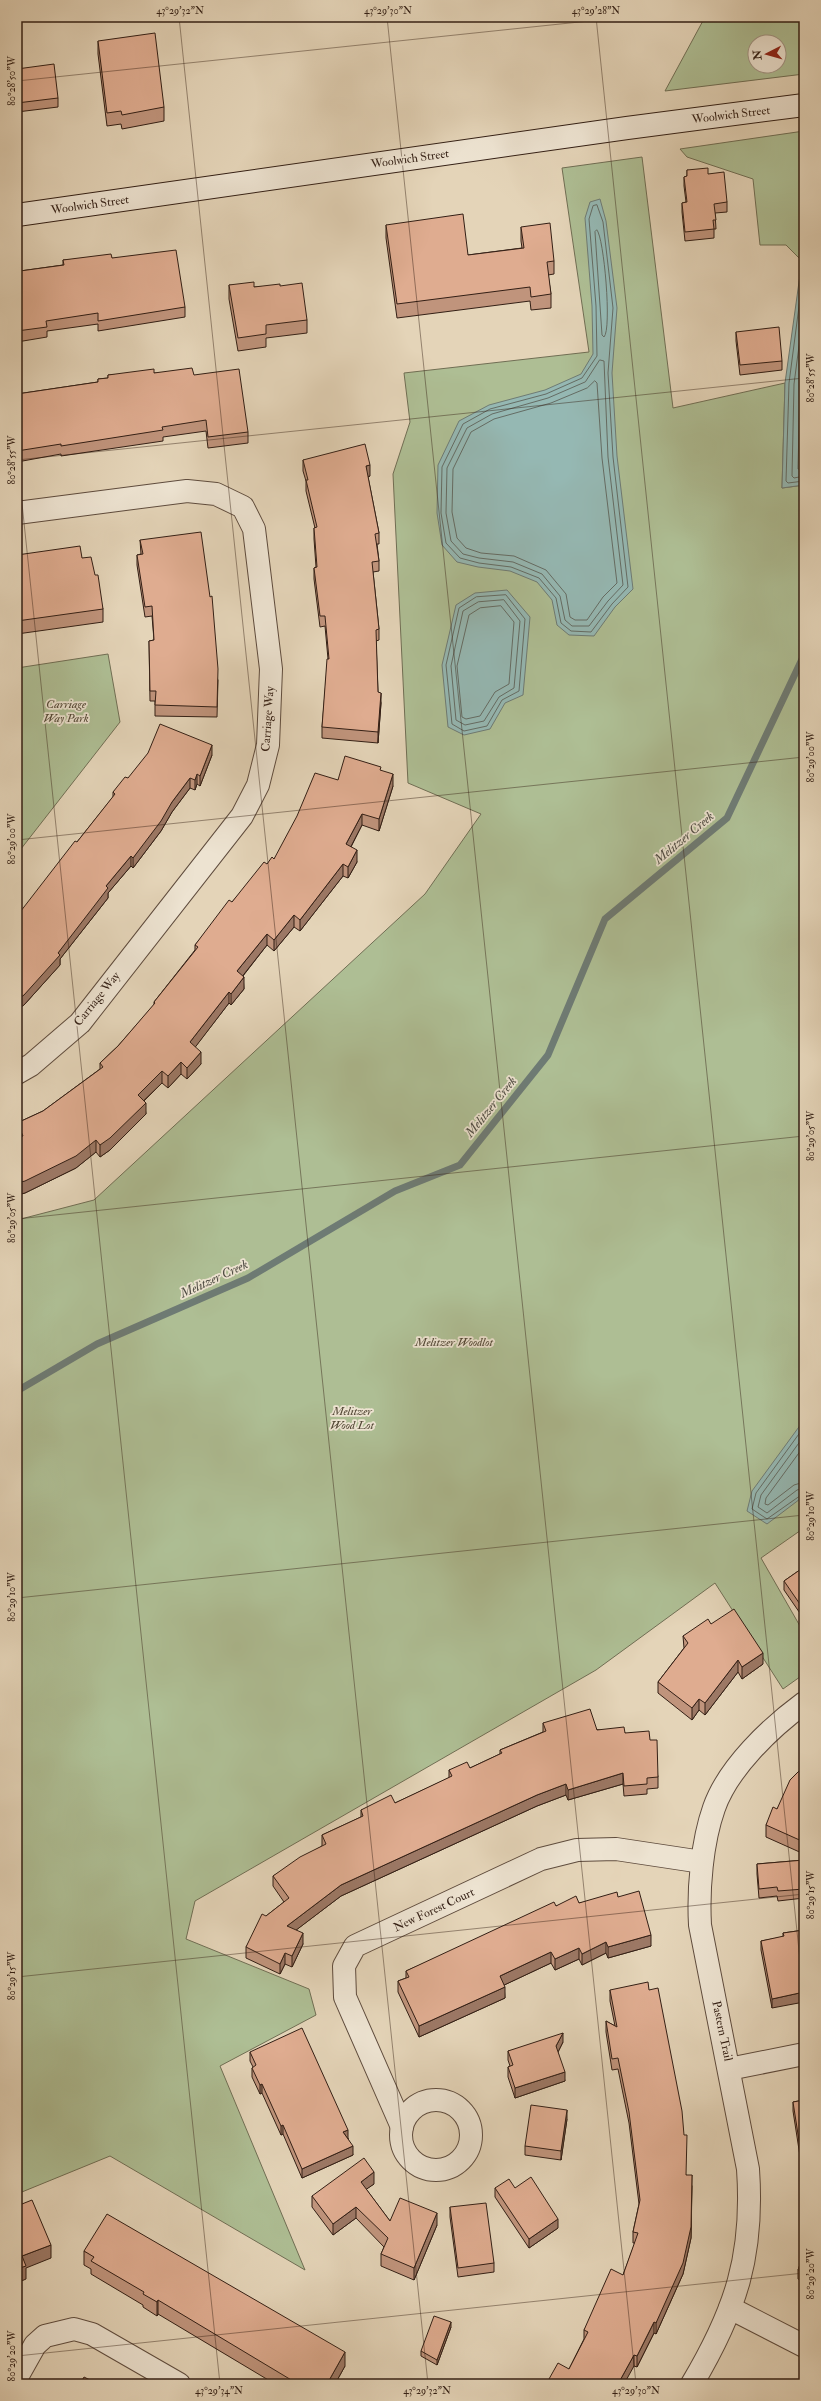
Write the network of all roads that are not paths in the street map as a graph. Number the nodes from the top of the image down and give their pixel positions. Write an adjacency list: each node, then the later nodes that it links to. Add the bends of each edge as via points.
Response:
1 (804, 105): 2 (street, Woolwich Street)
2 (17, 215)
3 (17, 513): 4 (street, Carriage Way, via 187,491 216,494 243,507 254,529 271,669 268,745 258,785 242,816 80,1023 31,1065)
4 (17, 1073)
5 (804, 1703): 6 (street, Pastern Trail, via 759,1740 734,1772 714,1808)
6 (702, 1862): 8 (street, Pastern Trail, via 698,1894 700,1925); 9 (street, New Forest Court, via 616,1849 577,1850 541,1859 355,1946 344,1966 345,1997)
7 (804, 2054): 8 (street)
8 (729, 2069): 10 (street, Pastern Trail, via 748,2169 750,2202 749,2233 743,2270)
9 (402, 2126)
10 (730, 2308): 11 (street); 14 (street, Pastern Trail, via 711,2351)
11 (804, 2346)
12 (17, 2377): 13 (street, via 35,2344 45,2336 74,2329 92,2334)
13 (179, 2384)
14 (692, 2384)

